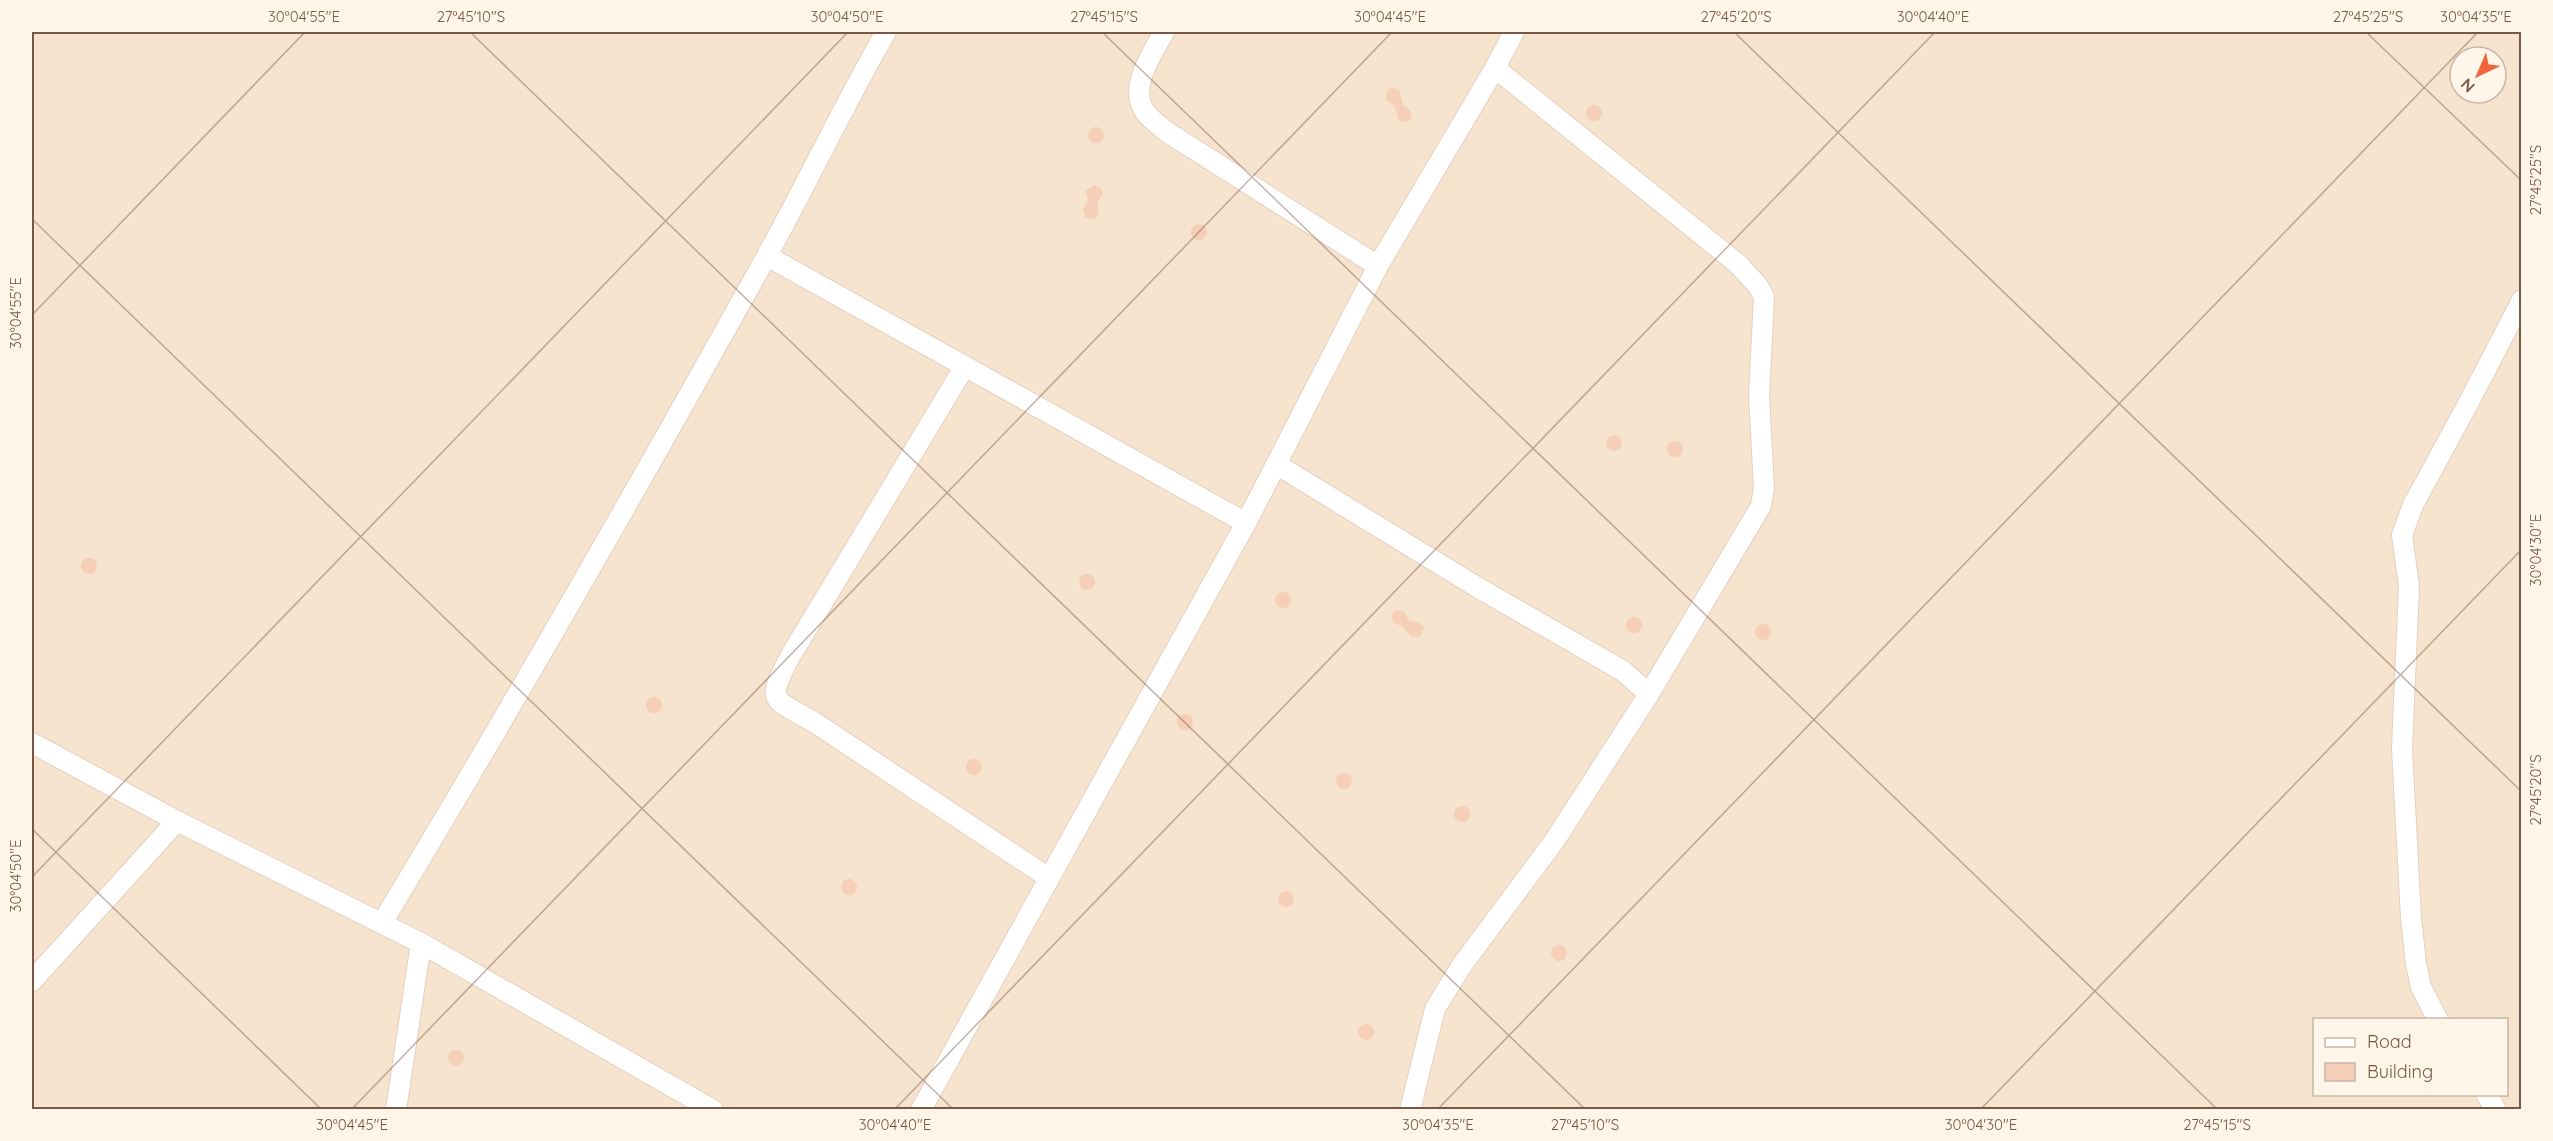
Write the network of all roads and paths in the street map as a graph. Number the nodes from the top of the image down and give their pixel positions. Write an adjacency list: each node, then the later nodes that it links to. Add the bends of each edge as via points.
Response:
1 (886, 32): 5 (street)
2 (1164, 32): 6 (street, via 1144,68 1138,99 1146,113 1167,132)
3 (1514, 32): 4 (street)
4 (1495, 68): 6 (street); 11 (street, via 1737,264 1764,297 1759,396 1764,489 1761,506)
5 (767, 256): 8 (street); 15 (street, via 514,703)
6 (1378, 266): 9 (street)
7 (2522, 300): 18 (street, via 2413,505 2402,535 2409,586 2402,749 2411,918 2421,987)
8 (965, 366): 10 (street); 14 (street, via 791,655 774,689 775,696)
9 (1276, 464): 10 (street); 11 (street, via 1477,587 1623,670)
10 (1246, 523): 14 (street)
11 (1649, 694): 23 (street, via 1555,840 1462,965 1435,1009)
12 (32, 743): 13 (street)
13 (177, 821): 15 (street); 17 (street)
14 (1049, 878): 22 (street)
15 (382, 923): 16 (street)
16 (421, 942): 20 (street); 21 (street)
17 (32, 981)
18 (2437, 1018)
19 (2487, 1096): 24 (street)
20 (396, 1110)
21 (713, 1110)
22 (921, 1110)
23 (1410, 1110)
24 (2496, 1110)

